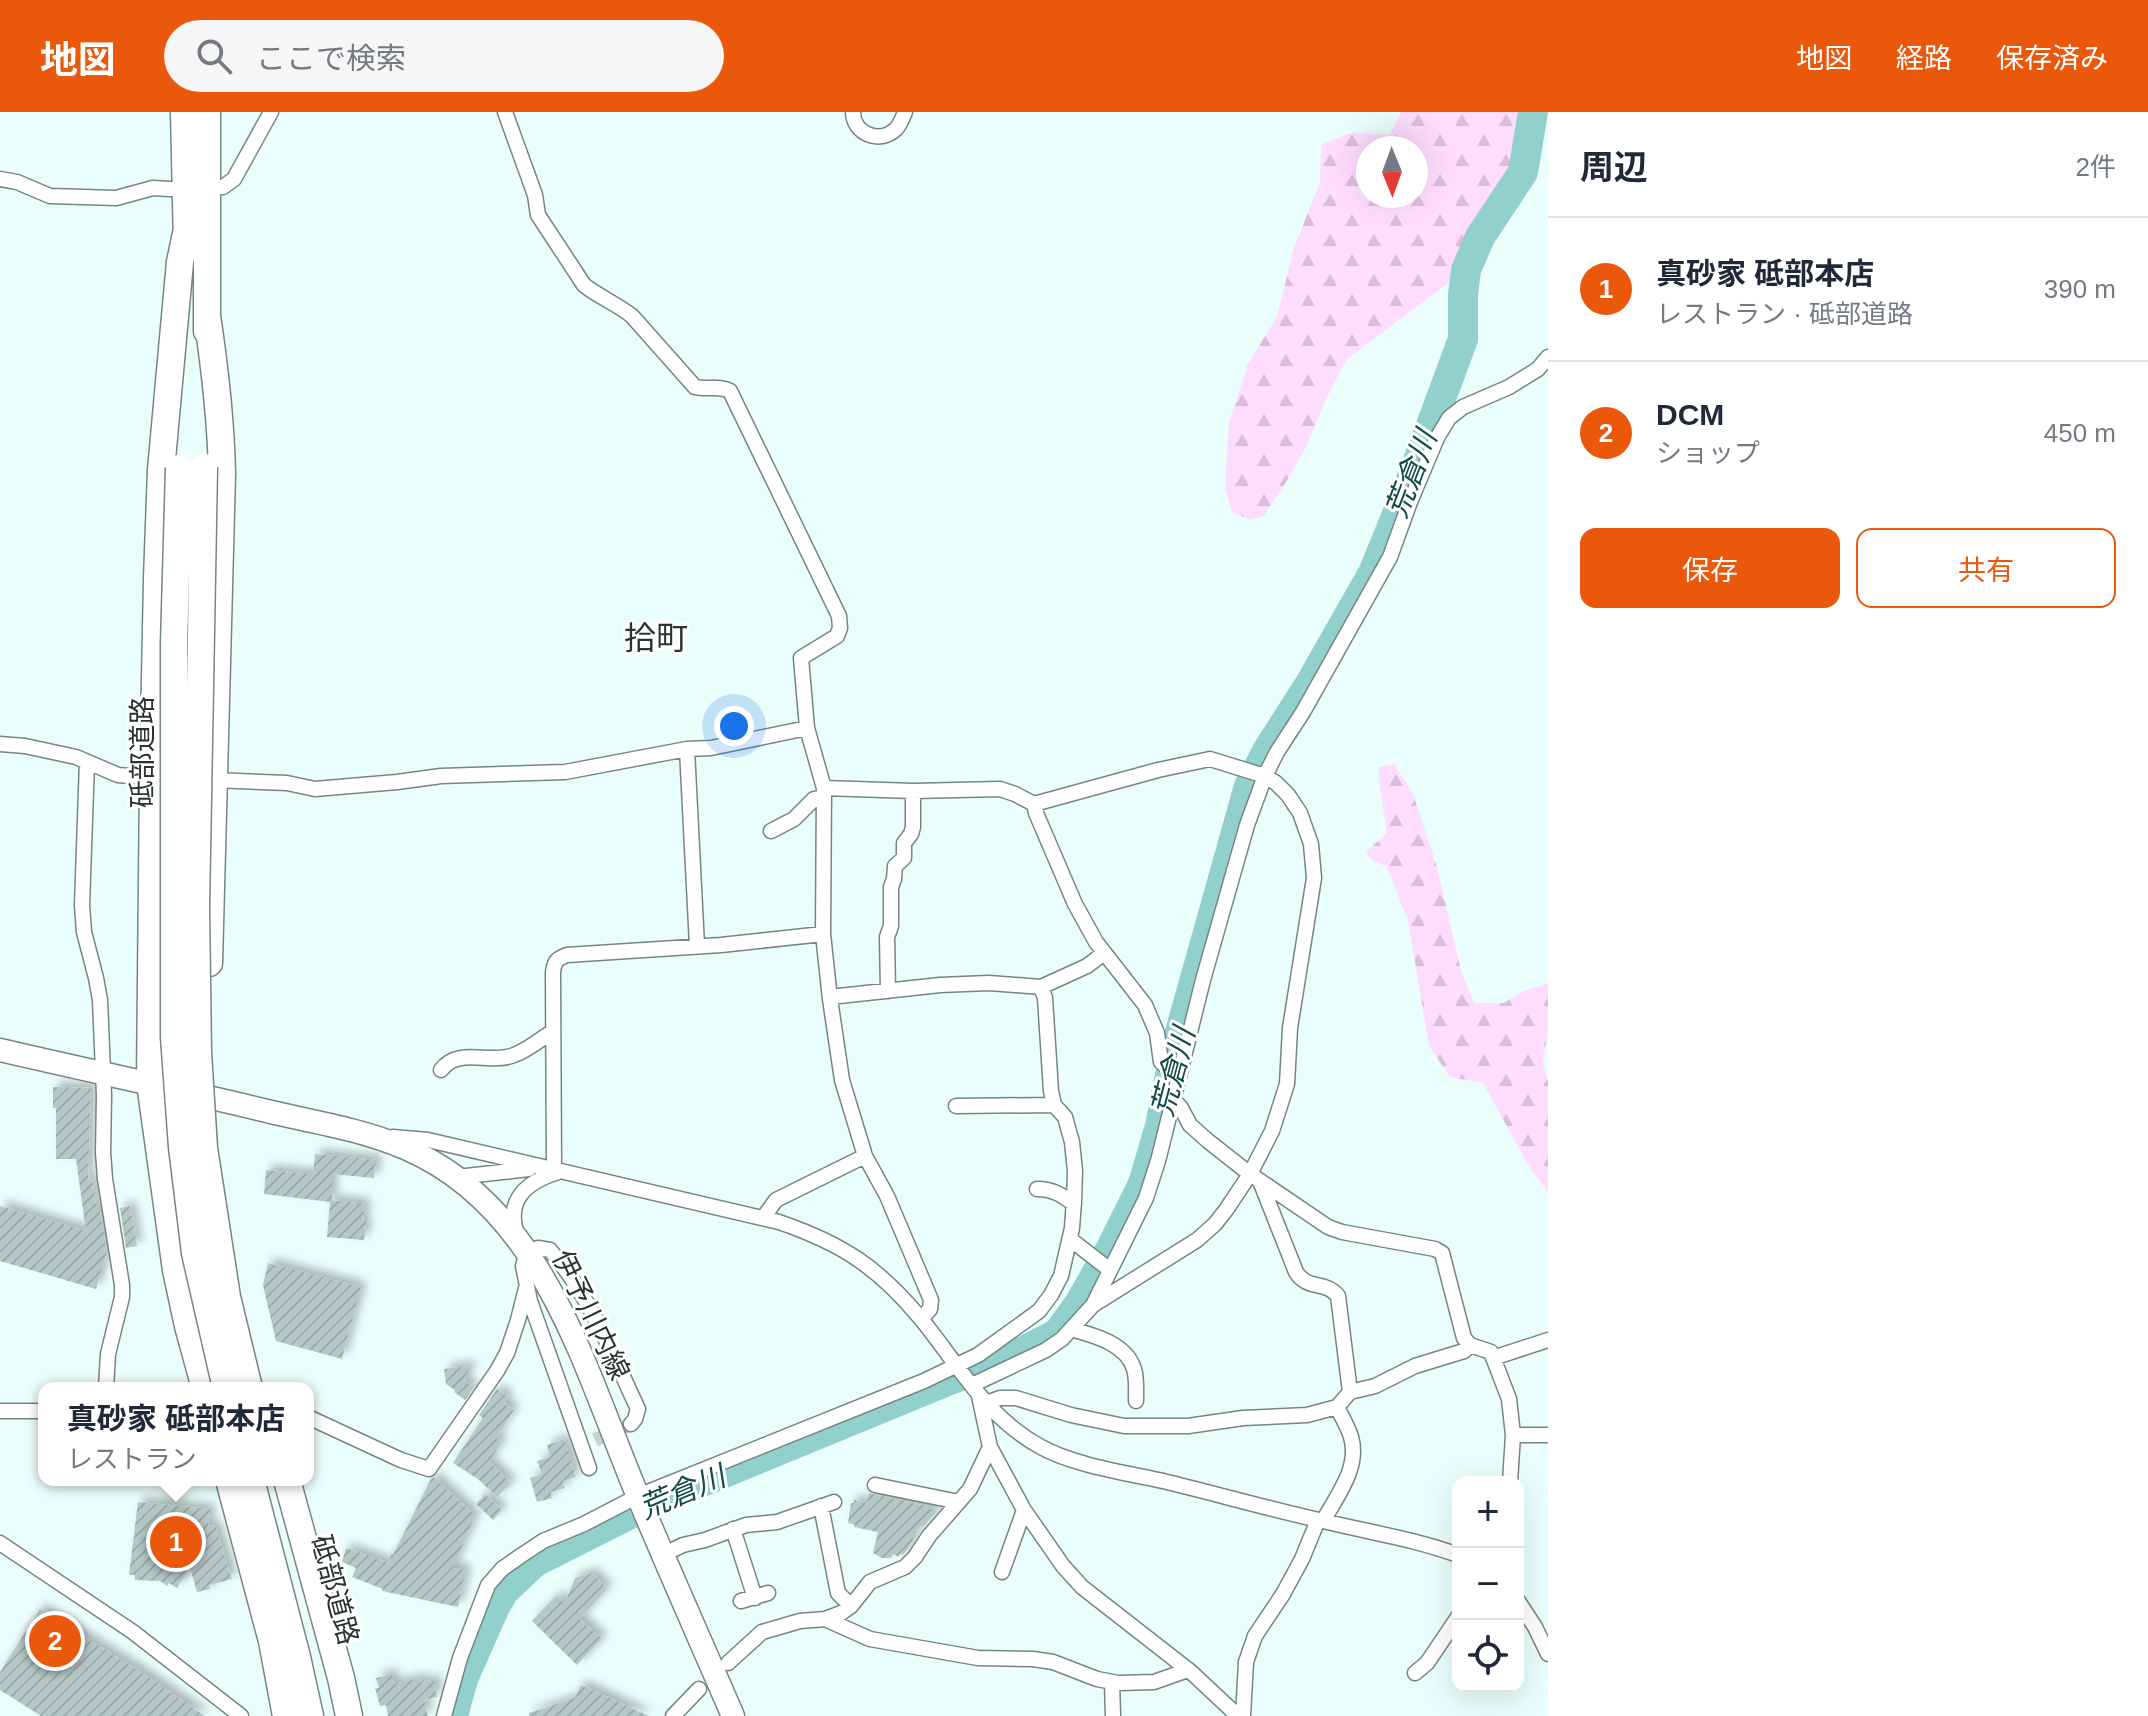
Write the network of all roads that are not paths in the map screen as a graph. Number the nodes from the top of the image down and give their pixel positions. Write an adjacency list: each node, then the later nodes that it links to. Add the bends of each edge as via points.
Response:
1 (184, 112): 8 (highway, 砥部道路)
2 (207, 112): 8 (highway, 砥部道路)
3 (271, 112): 8 (street, via 234,179 223,187)
4 (505, 112): 13 (street, via 538,215 584,285 632,316 695,387 730,391 839,616 837,636 801,658)
5 (853, 112): 6 (street, via 857,127 875,136 895,130)
6 (905, 112)
7 (0, 179): 8 (street, via 50,196 116,198 153,188)
8 (197, 189): 9 (highway, 砥部道路); 10 (highway, 砥部道路)
9 (187, 229): 12 (highway, 砥部道路); 18 (highway, via 161,470)
10 (207, 316): 12 (highway, 砥部道路); 19 (highway, via 222,449)
11 (1548, 357): 17 (street, via 1518,382 1449,418 1390,557)
12 (191, 468): 60 (highway, 砥部道路, bridge, via 174,644 174,1037 195,1253); 61 (highway, 砥部道路, bridge, via 198,1053 204,1148 227,1297)
13 (807, 728): 15 (street); 21 (street)
14 (0, 744): 16 (street)
15 (687, 749): 19 (street, via 565,772 441,776 315,789); 25 (street)
16 (87, 762): 18 (street, via 118,775); 33 (street, via 82,905 100,1000)
17 (1265, 776): 22 (street, via 1210,759); 34 (street); 44 (street, via 1300,813 1313,854 1314,878 1287,1053 1287,1084)
18 (153, 778): 19 (highway); 35 (highway)
19 (213, 780): 36 (highway)
20 (913, 791): 21 (street); 22 (street, via 1000,789); 28 (street, via 913,827 891,887)
21 (824, 792): 23 (street); 24 (street)
22 (1034, 804): 26 (street, via 1075,904)
23 (771, 831)
24 (823, 934): 25 (street); 29 (street)
25 (697, 946): 30 (street, via 557,958)
26 (1104, 953): 27 (street); 34 (street, via 1145,1005 1161,1062)
27 (1041, 987): 28 (street, via 989,983); 38 (street)
28 (888, 991): 29 (street)
29 (830, 997): 41 (street, via 842,1080)
30 (553, 1031): 32 (street, via 514,1055 454,1059); 42 (street)
31 (0, 1050): 33 (main road, 伊予川内線)
32 (441, 1070)
33 (102, 1073): 35 (main road, 伊予川内線); 58 (street, via 105,1179 122,1297)
34 (1178, 1077): 37 (street)
35 (150, 1083): 36 (main road, 伊予川内線); 59 (highway, via 176,1270)
36 (211, 1097): 40 (main road, 伊予川内線); 62 (highway, via 227,1230)
37 (1173, 1099): 44 (street, via 1190,1125); 50 (street, via 1146,1198)
38 (1054, 1105): 39 (street); 46 (street, via 1065,1117 1072,1142)
39 (956, 1106)
40 (370, 1135): 42 (street, via 428,1140); 43 (main road, 伊予川内線)
41 (865, 1156): 47 (street, via 776,1200); 53 (street, via 931,1300)
42 (552, 1169): 43 (street); 47 (street); 49 (street, via 520,1195 515,1230)
43 (457, 1177): 49 (main road, 伊予川内線)
44 (1255, 1177): 52 (street, via 1197,1240); 56 (street, via 1328,1227 1442,1253); 64 (street, via 1302,1280 1328,1287 1338,1296)
45 (1037, 1189): 46 (street, via 1057,1192)
46 (1074, 1204): 48 (street)
47 (763, 1218): 53 (street, via 809,1232 855,1255)
48 (1070, 1239): 50 (street); 63 (street, via 1051,1295 1039,1311 978,1355)
49 (524, 1248): 51 (street); 70 (street, via 550,1250 589,1306 638,1409); 81 (main road, 伊予川内線, via 560,1309)
50 (1110, 1270): 52 (street)
51 (527, 1284): 69 (street, via 507,1353 429,1469); 74 (street, via 587,1443)
52 (1093, 1305): 54 (street)
53 (921, 1319): 63 (street)
54 (1071, 1329): 63 (street, via 1046,1350); 65 (street, via 1098,1337 1124,1354 1134,1368)
55 (1548, 1340): 57 (street)
56 (1470, 1345): 57 (street, via 1491,1352); 64 (street)
57 (1493, 1358): 71 (street, via 1509,1399)
58 (106, 1382)
59 (203, 1382)
60 (225, 1382)
61 (248, 1382)
62 (259, 1382)
63 (970, 1383): 66 (street, via 1000,1398 1124,1426 1307,1415); 73 (street); 81 (street, via 885,1398); 84 (street, via 1001,1420 1044,1449)
64 (1350, 1392): 66 (street)
65 (1136, 1401)
66 (1337, 1407): 84 (street, via 1351,1436 1353,1462)
67 (0, 1411): 68 (street)
68 (38, 1411)
69 (314, 1420)
70 (631, 1424)
71 (1513, 1435): 72 (street); 75 (street)
72 (1548, 1435)
73 (990, 1447): 82 (street); 83 (street)
74 (589, 1468)
75 (1510, 1476)
76 (875, 1485): 82 (street)
77 (231, 1486): 103 (highway)
78 (253, 1486): 104 (highway, 砥部道路)
79 (275, 1486): 105 (highway, 砥部道路)
80 (289, 1486): 106 (highway)
81 (639, 1499): 87 (main road, 伊予川内線); 107 (street, via 543,1541 502,1569 482,1600)
82 (959, 1502): 91 (street, via 905,1567 870,1582)
83 (1024, 1510): 89 (street); 98 (street, via 1082,1587)
84 (1320, 1521): 88 (street); 111 (street, via 1255,1636 1246,1662)
85 (733, 1529): 87 (street); 90 (street); 91 (street, via 777,1522 828,1504 838,1593)
86 (1, 1545): 102 (street, via 133,1632)
87 (660, 1550): 109 (main road, 伊予川内線)
88 (1452, 1553)
89 (1002, 1572)
90 (755, 1597)
91 (851, 1606): 93 (street)
92 (1524, 1609): 95 (street)
93 (825, 1619): 97 (street, via 762,1632); 100 (street, via 870,1639 978,1658 1053,1662)
94 (1456, 1620): 99 (street)
95 (1543, 1635): 96 (street)
96 (1548, 1654)
97 (728, 1663)
98 (1188, 1670): 100 (street, via 1154,1682); 111 (street)
99 (1415, 1673)
100 (1112, 1682): 110 (street)
101 (699, 1689): 108 (street)
102 (241, 1716)
103 (286, 1716)
104 (310, 1716)
105 (333, 1716)
106 (349, 1716)
107 (444, 1716)
108 (673, 1716)
109 (733, 1716)
110 (1113, 1716)
111 (1240, 1716)

